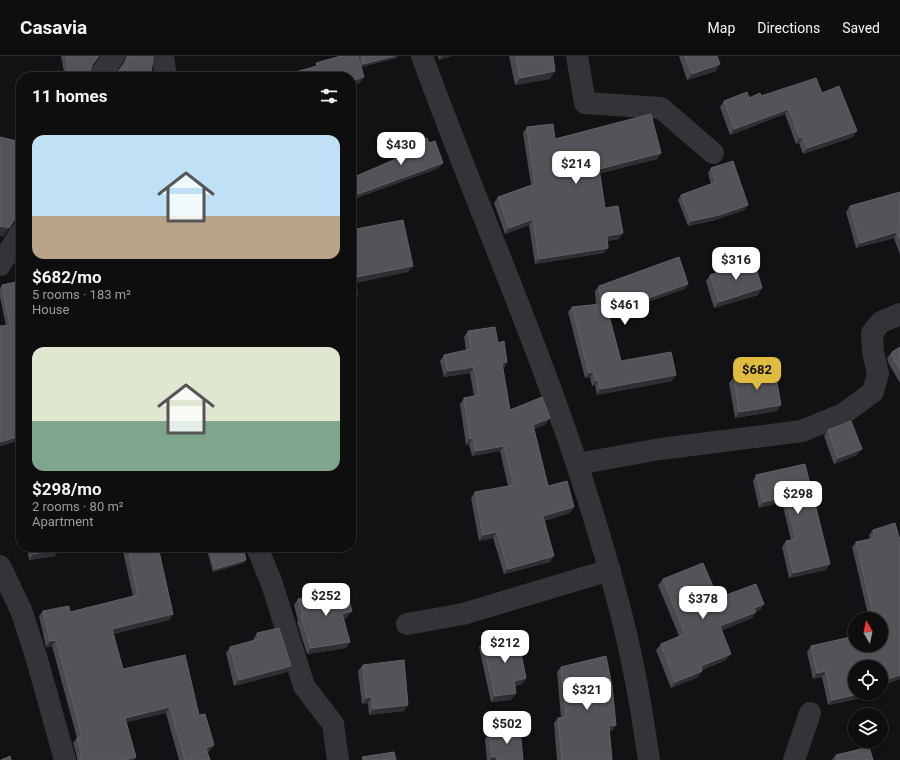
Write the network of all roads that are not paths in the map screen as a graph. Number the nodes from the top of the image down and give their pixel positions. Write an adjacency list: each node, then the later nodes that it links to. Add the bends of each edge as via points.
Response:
1 (114, 56): 5 (street)
2 (163, 56): 6 (street)
3 (422, 56): 11 (street, via 540,358)
4 (577, 56): 7 (street, via 585,104 661,108)
5 (103, 72)
6 (165, 72)
7 (713, 153)
8 (16, 240): 9 (street)
9 (0, 265)
10 (900, 314): 11 (street, via 881,322 872,333 878,374 873,392 843,414 802,430 660,448)
11 (576, 464): 14 (street)
12 (258, 552): 18 (street, via 272,584 304,686 333,724)
13 (0, 566): 17 (street, via 21,610)
14 (610, 570): 15 (street, via 463,614); 19 (street, via 632,662)
15 (407, 624)
16 (810, 713): 20 (street)
17 (66, 760)
18 (338, 760)
19 (649, 760)
20 (794, 760)

